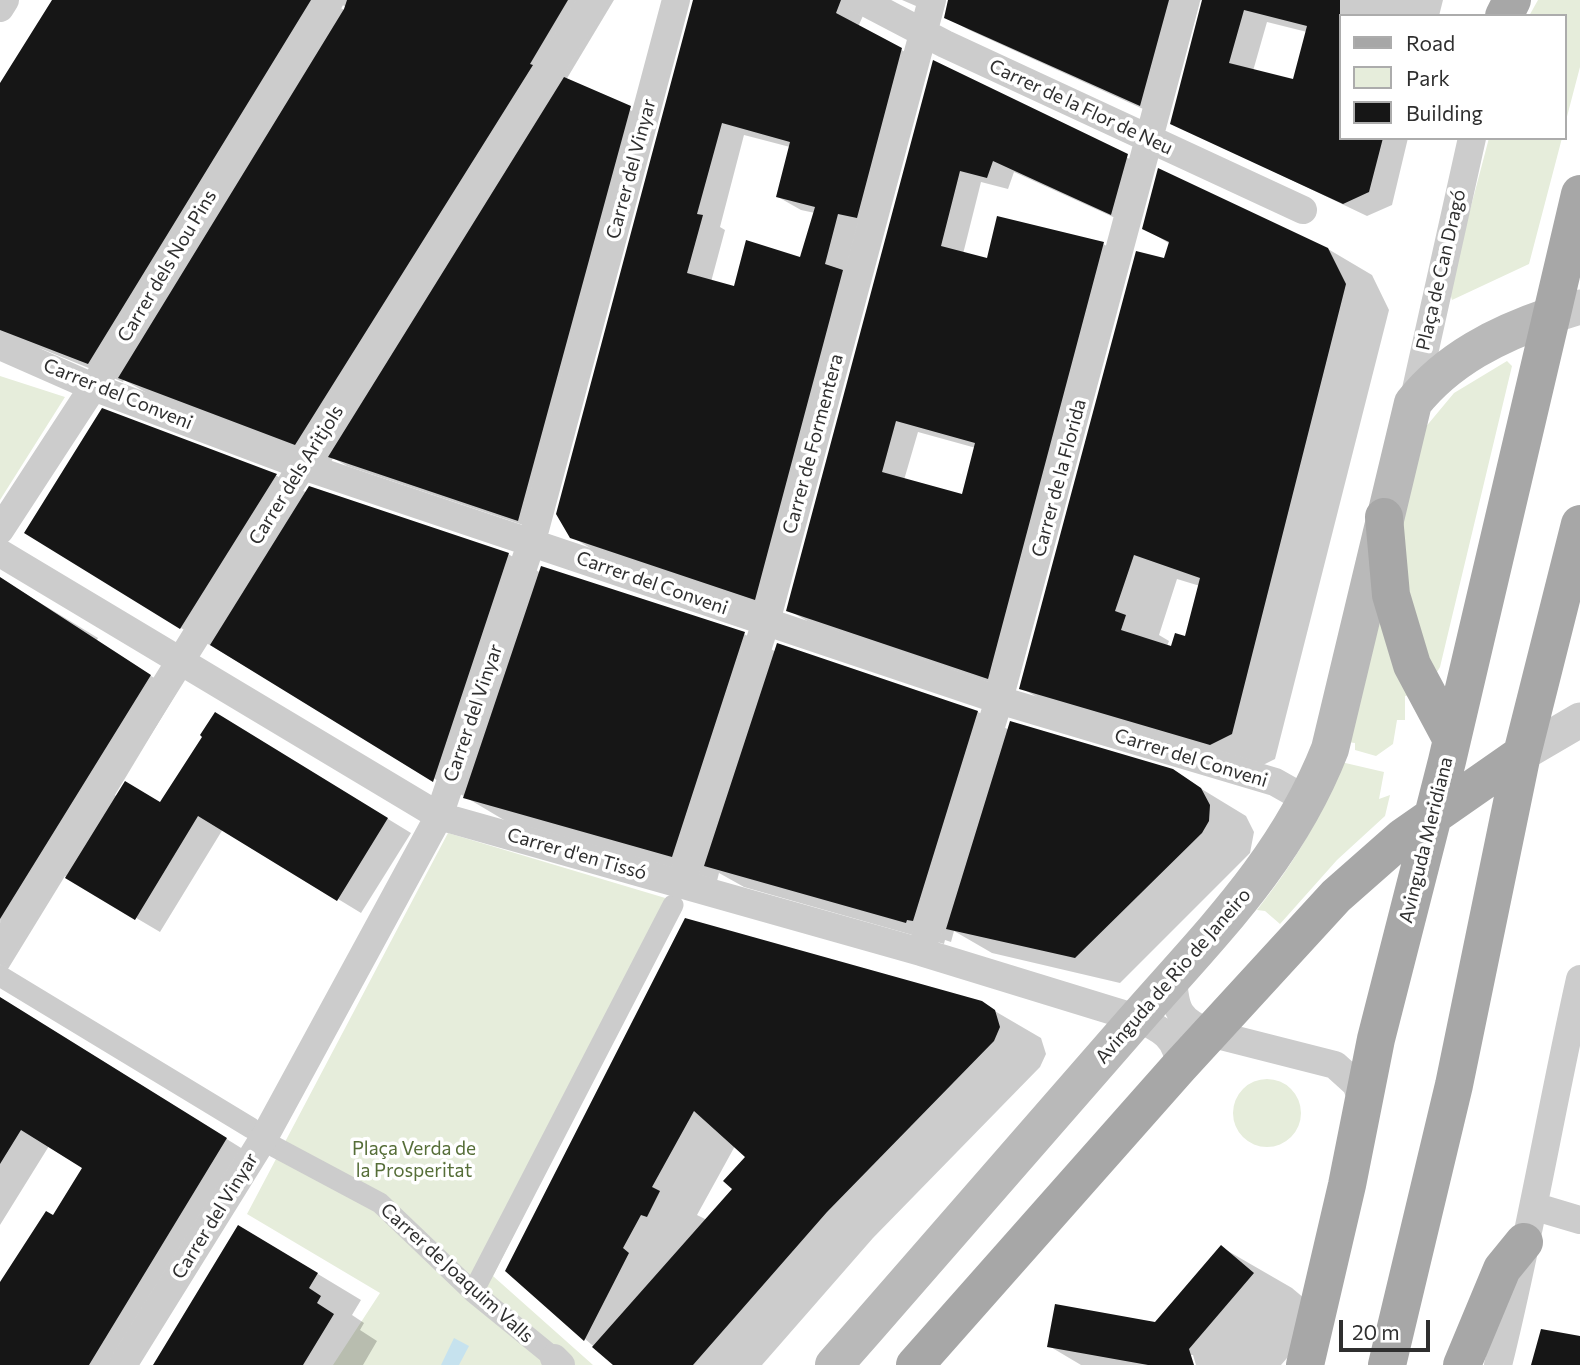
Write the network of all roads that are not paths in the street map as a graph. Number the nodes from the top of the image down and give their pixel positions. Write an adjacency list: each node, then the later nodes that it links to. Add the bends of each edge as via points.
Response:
1 (5, 0): 8 (street)
2 (330, 0): 16 (street, Carrer dels Nou Pins)
3 (593, 0): 18 (street, Carrer dels Aritjols)
4 (676, 0): 22 (street, Carrer del Vinyar)
5 (861, 0): 9 (street, Carrer de la Flor de Neu)
6 (932, 0): 9 (street, Carrer de Formentera)
7 (1186, 0): 10 (street, Carrer de la Florida)
8 (0, 9)
9 (923, 33): 10 (street, Carrer de la Flor de Neu); 24 (street, Carrer de Formentera)
10 (1150, 139): 13 (street, Carrer de la Flor de Neu); 26 (street, Carrer de la Florida)
11 (1472, 140): 17 (street, Plaça de Can Dragó)
12 (1580, 194): 14 (main road, Avinguda Meridiana)
13 (1303, 209)
14 (1566, 311): 17 (main road, Plaça de Can Dragó, via 1492,340 1429,382); 28 (main road, Avinguda Meridiana)
15 (0, 346): 16 (street, Carrer del Conveni)
16 (93, 387): 18 (street, Carrer del Conveni); 21 (street, Carrer dels Nou Pins)
17 (1413, 403): 19 (main road, Plaça de Can Dragó)
18 (303, 466): 22 (street, Carrer del Conveni); 25 (street, Carrer dels Aritjols)
19 (1384, 517): 28 (main road, via 1391,595 1412,665); 30 (main road, Avinguda de Rio de Janeiro, via 1330,749)
20 (1580, 524): 29 (main road)
21 (0, 530)
22 (532, 541): 24 (street, Carrer del Conveni); 31 (street, Carrer del Vinyar)
23 (0, 553): 25 (street, Carrer d'en Tissó)
24 (766, 622): 26 (street, Carrer del Conveni); 33 (street, Carrer de Formentera)
25 (179, 661): 31 (street, Carrer d'en Tissó); 34 (street, Carrer dels Aritjols)
26 (999, 700): 30 (street, Carrer del Conveni, via 1275,782 1298,795); 35 (street, Carrer de la Florida)
27 (1580, 720): 29 (street)
28 (1451, 738): 32 (main road, Avinguda Meridiana)
29 (1522, 754): 32 (main road); 53 (main road, via 1454,1085)
30 (1306, 807): 37 (main road, Avinguda de Rio de Janeiro, via 1259,877)
31 (439, 816): 33 (street, Carrer d'en Tissó); 49 (street, Carrer del Vinyar, via 265,1136)
32 (1432, 817): 40 (main road, via 1336,896); 42 (main road, Avinguda Meridiana)
33 (677, 894): 35 (street, Carrer d'en Tissó); 47 (street)
34 (0, 950)
35 (922, 952): 39 (street, Carrer d'en Tissó)
36 (0, 976): 43 (street)
37 (1173, 977): 39 (main road, Avinguda de Rio de Janeiro); 40 (street, via 1177,1010 1193,1026)
38 (1580, 979): 46 (street)
39 (1136, 1018): 41 (street, Carrer d'en Tissó, via 1171,1038); 50 (main road, Avinguda de Rio de Janeiro)
40 (1209, 1033): 41 (main road); 42 (street, via 1335,1065 1356,1084)
41 (1179, 1067): 51 (main road)
42 (1363, 1103): 52 (main road, Avinguda Meridiana)
43 (251, 1128)
44 (275, 1147): 47 (street, Carrer de Joaquim Valls, via 380,1203)
45 (1580, 1220): 46 (street)
46 (1530, 1225): 54 (main road, via 1502,1269); 55 (street)
47 (473, 1292): 48 (street, Carrer de Joaquim Valls)
48 (558, 1362)
49 (123, 1365)
50 (834, 1365)
51 (915, 1365)
52 (1305, 1365)
53 (1387, 1365)
54 (1462, 1365)
55 (1498, 1365)

